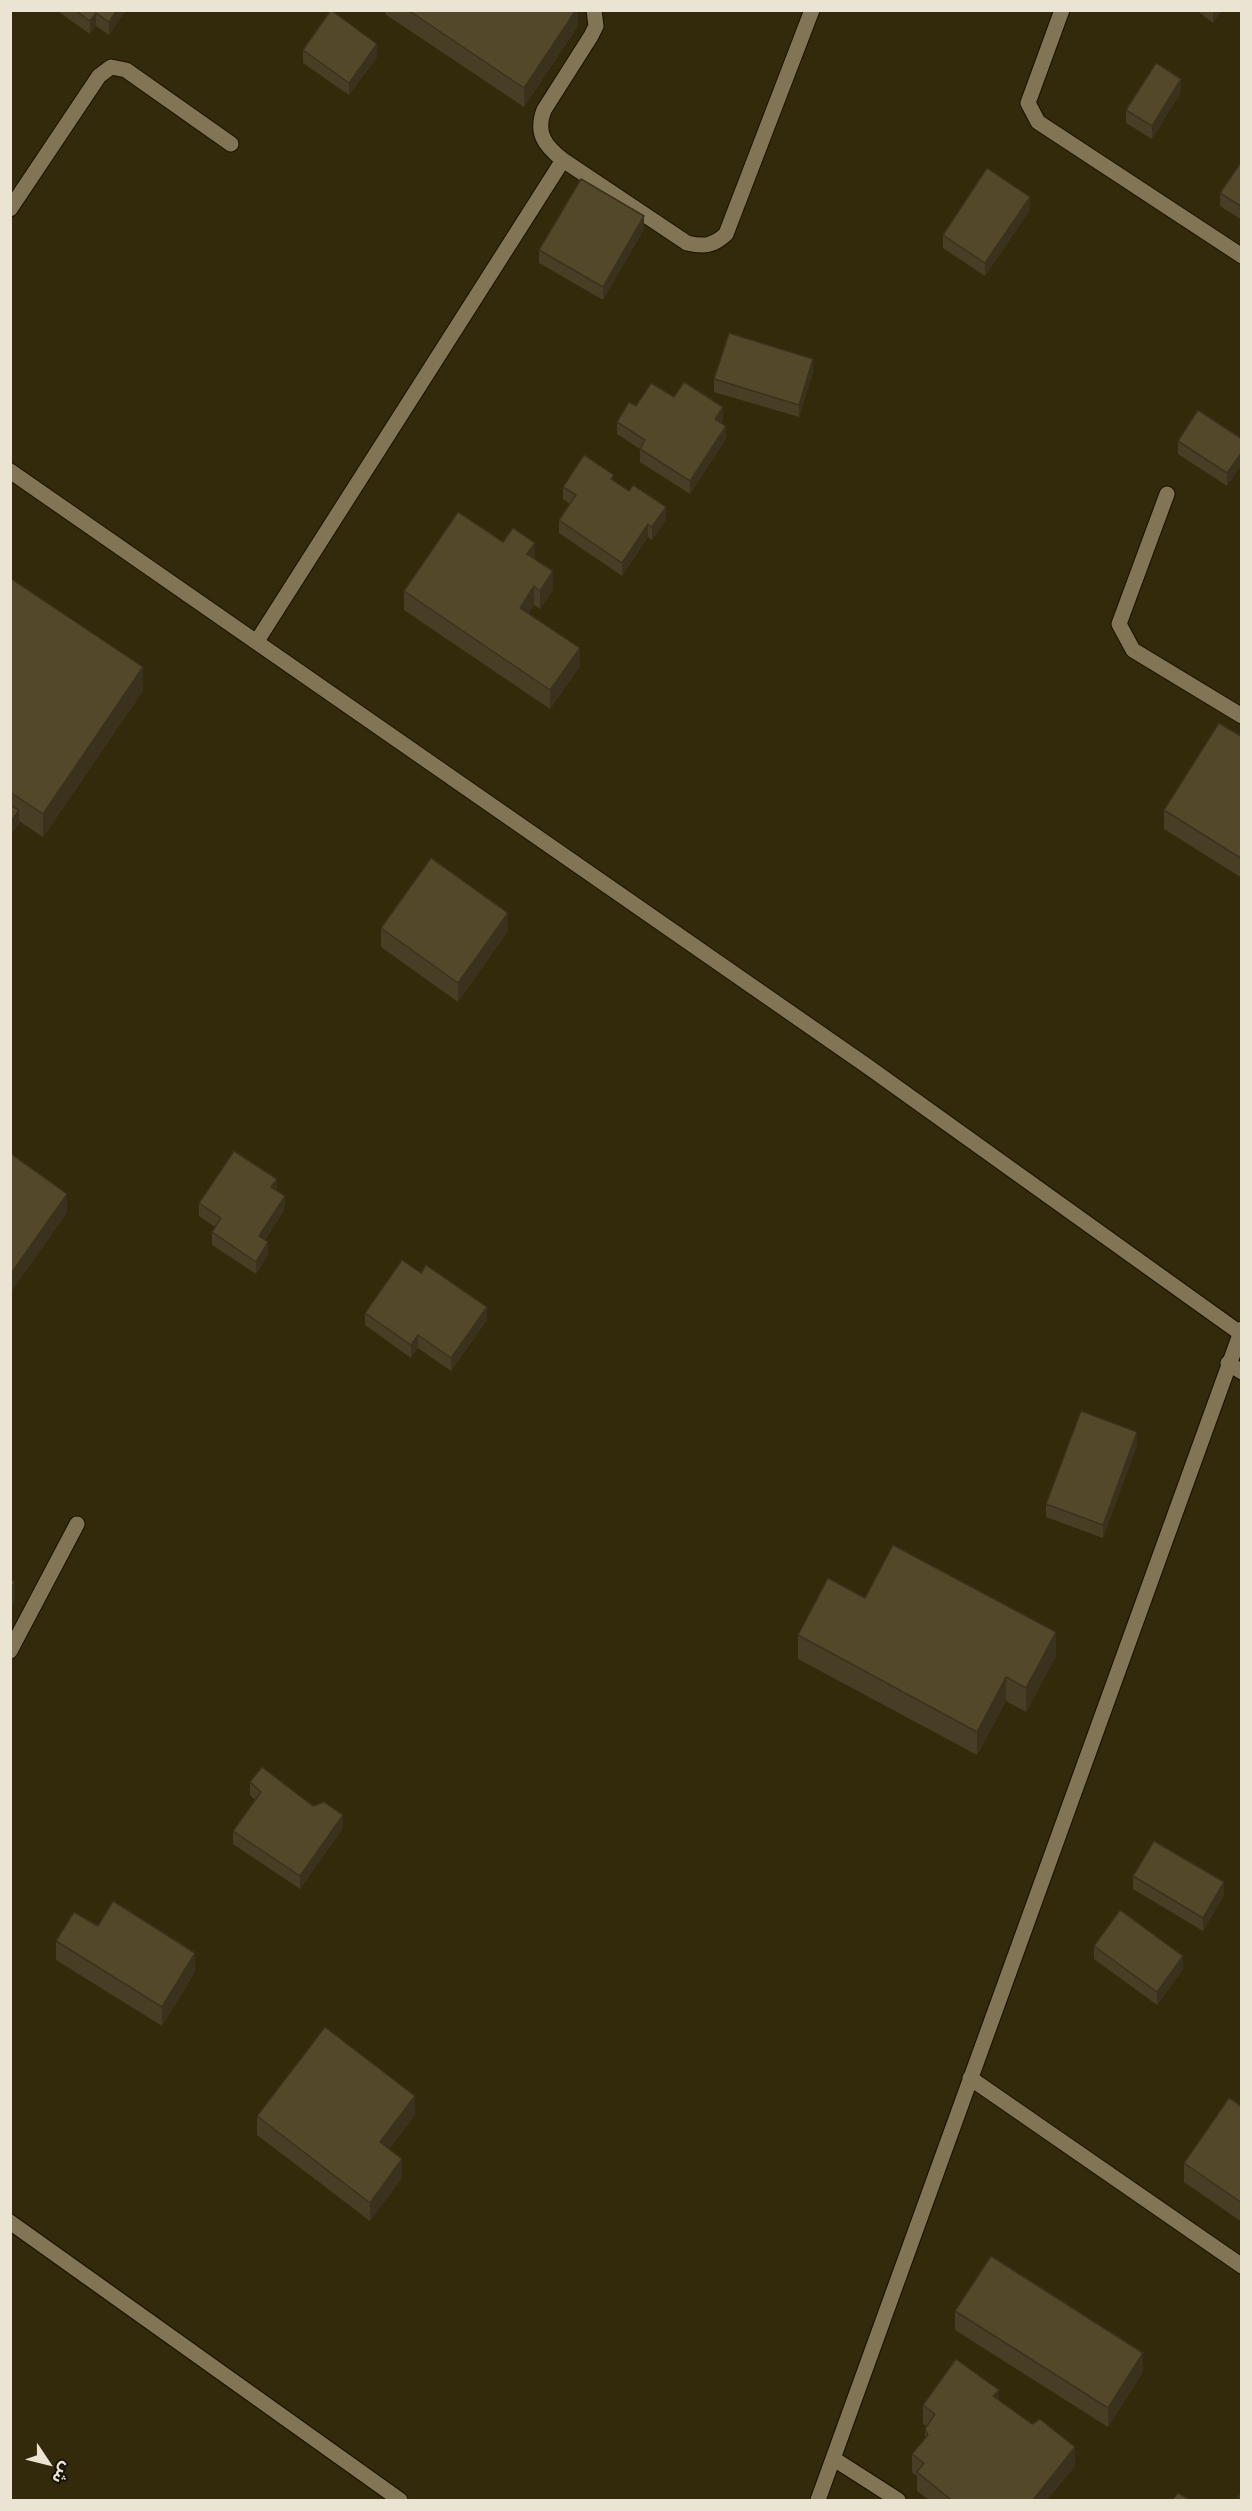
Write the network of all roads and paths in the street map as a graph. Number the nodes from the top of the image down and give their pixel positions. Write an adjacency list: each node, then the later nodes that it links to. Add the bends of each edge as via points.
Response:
1 (594, 10): 5 (street, via 596,26 540,119 543,140)
2 (812, 10): 5 (street, via 726,234 715,244 701,247 687,243)
3 (1062, 10): 7 (street, via 1028,103 1038,122)
4 (231, 144): 6 (street, via 126,70 111,67 99,76)
5 (563, 159): 10 (street)
6 (10, 209)
7 (1242, 256)
8 (10, 471): 10 (street)
9 (1167, 494): 11 (street, via 1119,624 1133,650)
10 (256, 640): 12 (street)
11 (1242, 716)
12 (1241, 1331): 13 (street)
13 (1235, 1367): 16 (street)
14 (77, 1524): 15 (street)
15 (10, 1652)
16 (970, 2078): 18 (street); 19 (street)
17 (10, 2222): 20 (street)
18 (1242, 2266)
19 (834, 2459): 21 (street); 22 (street)
20 (400, 2500)
21 (818, 2500)
22 (898, 2500)

